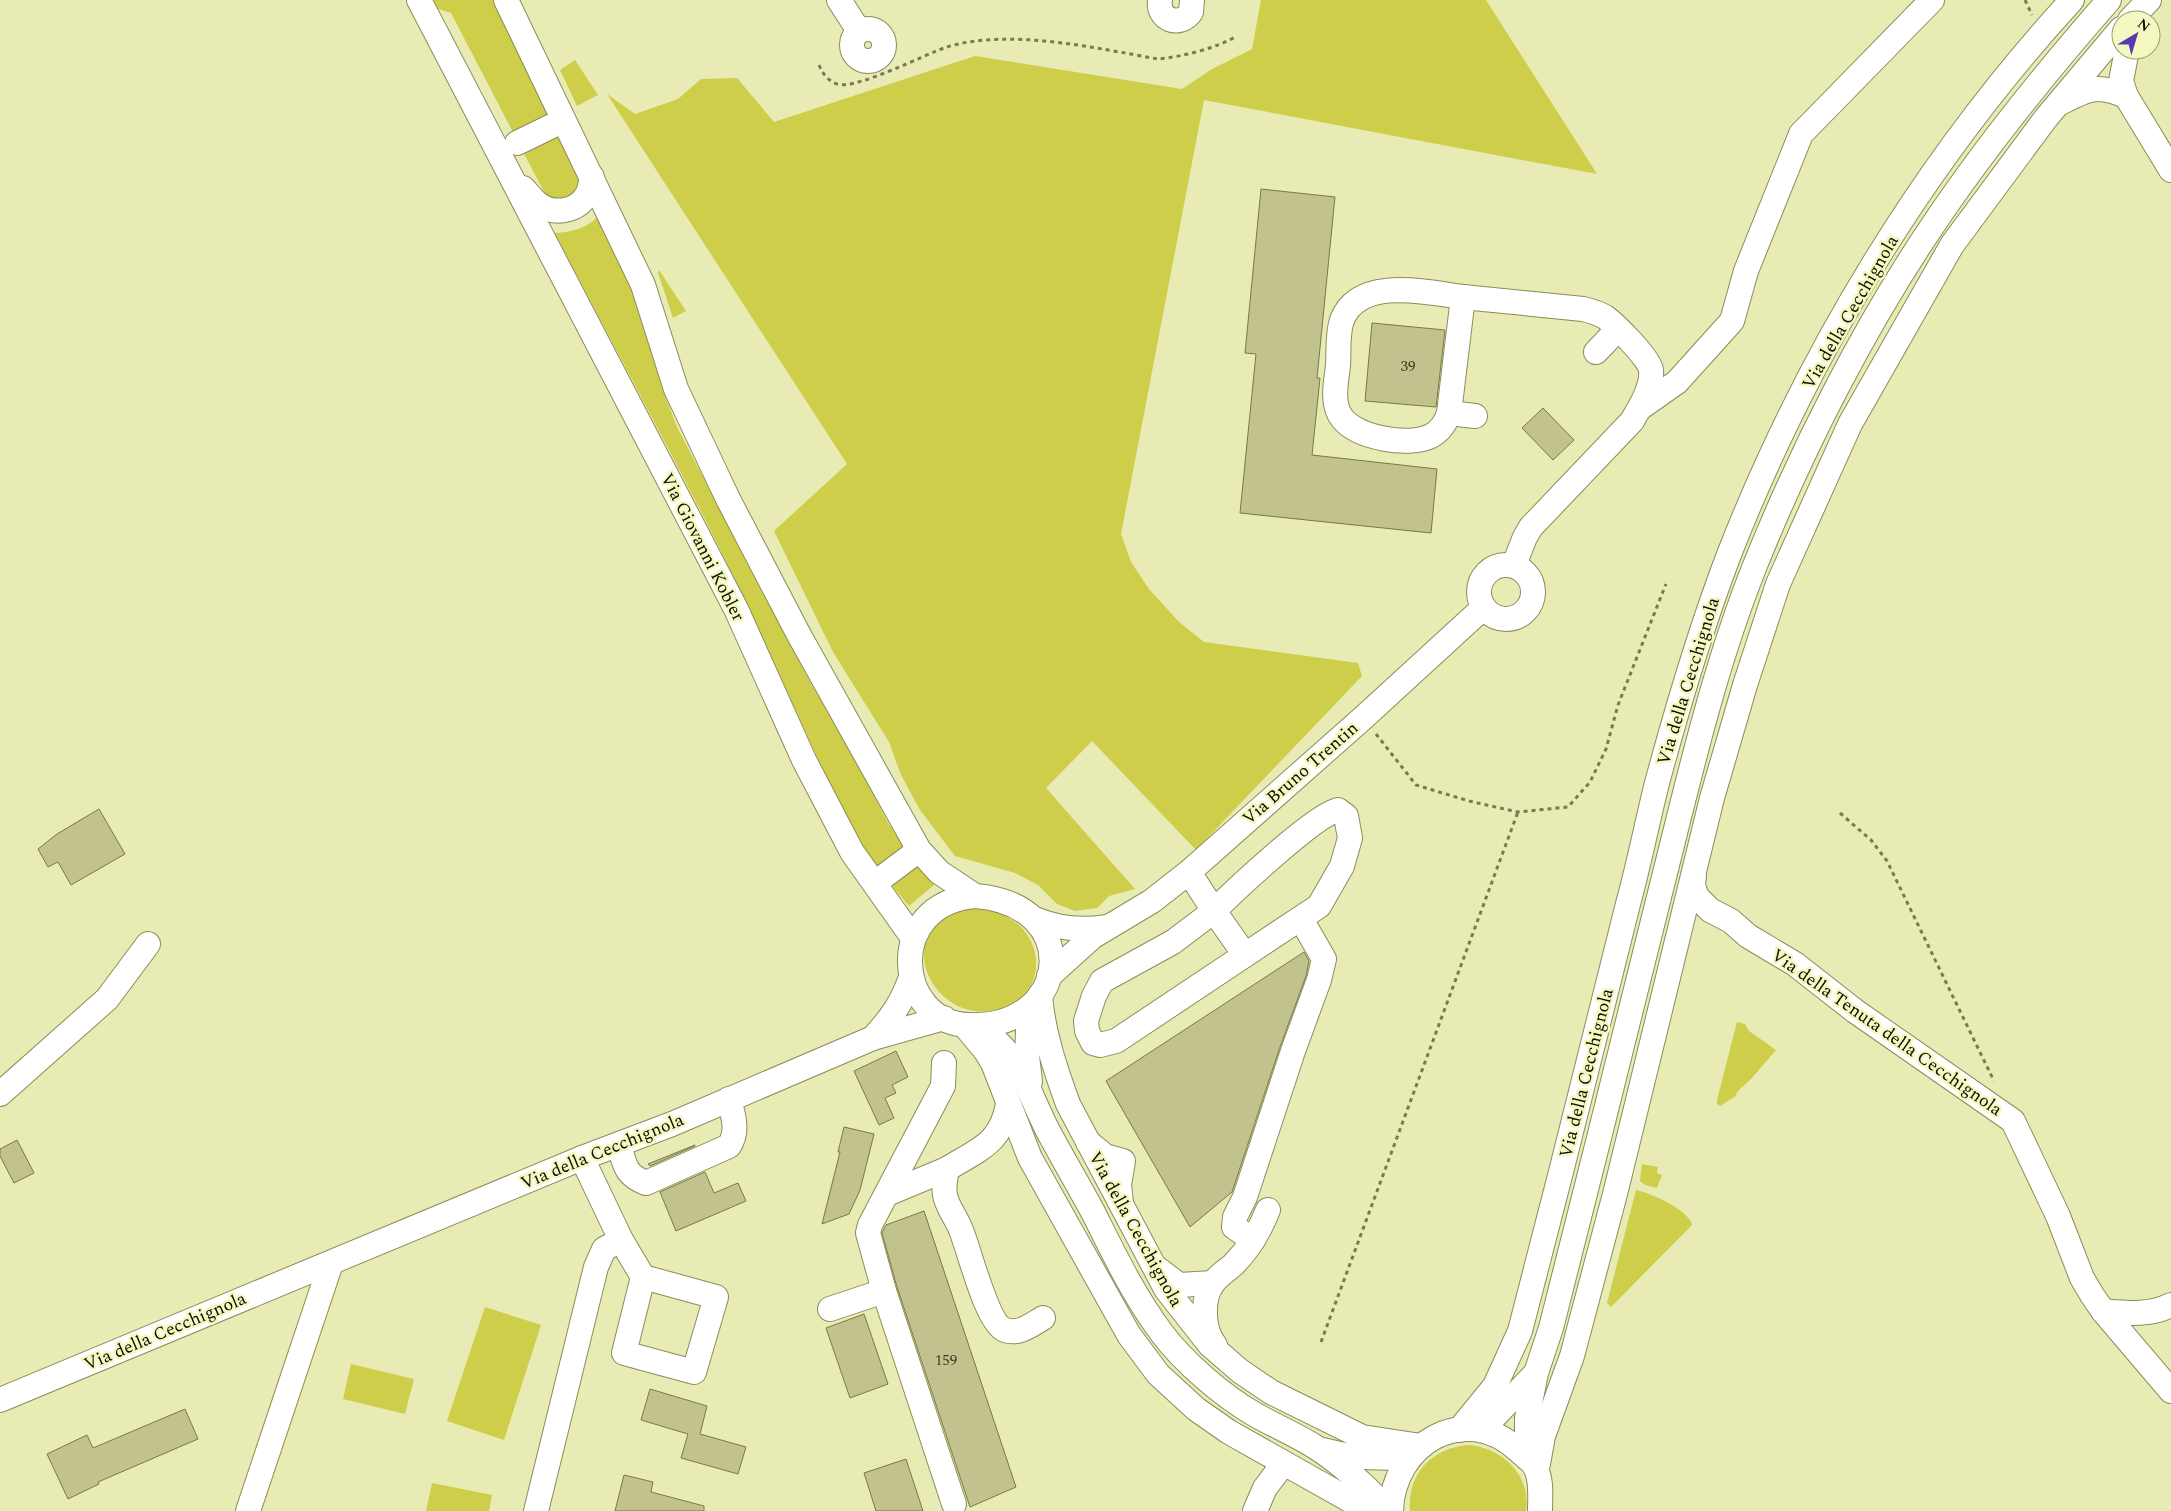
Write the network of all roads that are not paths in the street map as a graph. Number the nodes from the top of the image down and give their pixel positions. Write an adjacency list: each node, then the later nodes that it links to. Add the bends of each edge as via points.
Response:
1 (420, 0): 15 (street, Via Giovanni Kobler)
2 (506, 0): 17 (street)
3 (839, 0): 9 (street)
4 (1160, 0): 5 (street, via 1160,11 1164,16 1178,21 1184,20 1191,12)
5 (1192, 0)
6 (1932, 0): 21 (street, via 1801,134 1746,271 1732,321 1677,382)
7 (2072, 0): 71 (street, Via della Cecchignola, via 1984,105 1887,245 1845,312 1769,460 1720,581 1662,765 1520,1331 1495,1386)
8 (2110, 0): 68 (street, Via della Cecchignola, via 2040,81 1970,171 1895,285 1805,453 1756,563 1715,680 1684,791 1551,1328)
9 (859, 31)
10 (2111, 43): 13 (street)
11 (2125, 60): 12 (street, via 2121,81)
12 (2126, 96): 13 (street, via 2108,88 2095,88); 16 (street)
13 (2057, 105): 27 (street, via 1952,245 1850,424 1778,584 1745,685)
14 (554, 125): 15 (street)
15 (508, 147): 17 (street, Via Giovanni Kobler, via 522,187 538,203 554,211 577,206 588,193); 36 (street, Via Giovanni Kobler, via 736,610 804,760 852,852)
16 (2171, 170)
17 (592, 177): 30 (street, via 642,285 687,415 799,635 919,850 939,872)
18 (1463, 296): 19 (street, via 1583,309 1605,317); 22 (street); 22 (street, via 1377,291 1365,294 1354,303 1341,325 1335,400 1346,422 1378,437 1419,439 1438,431)
19 (1618, 329): 20 (street); 21 (street, via 1650,366 1651,377)
20 (1596, 352)
21 (1640, 408): 24 (street, via 1626,428 1531,527)
22 (1450, 413): 23 (street)
23 (1474, 416)
24 (1514, 565): 25 (street, via 1503,564 1483,576 1478,586 1478,598); 25 (street, via 1531,580 1534,592 1531,603 1515,618 1503,620)
25 (1483, 608): 28 (street, Via Bruno Trentin)
26 (911, 856): 29 (street)
27 (1694, 871): 35 (street, Via della Tenuta della Cecchignola, via 1693,886 1697,897); 38 (street)
28 (1189, 872): 31 (street); 34 (street, Via Bruno Trentin, via 1146,905)
29 (883, 877)
30 (974, 896): 32 (street, via 1009,904); 36 (street, via 955,899 936,908 924,919)
31 (1214, 911): 33 (street, via 1294,839 1329,811 1338,810 1346,816 1350,838 1342,866 1320,906); 39 (street); 39 (street, via 1173,942 1102,981 1086,1021 1093,1043 1100,1045 1116,1041)
32 (1035, 919): 34 (street, Via Bruno Trentin, via 1078,930); 41 (street, via 1047,936 1051,950 1052,965)
33 (1301, 919): 39 (street); 57 (street, via 1324,959 1320,980 1245,1197 1235,1217 1234,1227)
34 (1108, 926): 41 (street, Via Bruno Trentin, via 1077,949)
35 (1748, 936): 38 (street, Via della Tenuta della Cecchignola, via 1706,923 1689,926); 65 (street, Via della Tenuta della Cecchignola, via 1795,964 1855,1011 2013,1121 2058,1216 2082,1278)
36 (913, 938): 40 (street)
37 (148, 944): 46 (street, via 107,999)
38 (1676, 944): 75 (street, via 1572,1356)
39 (1245, 955)
40 (911, 977): 42 (street, via 932,1010); 43 (street, Via della Cecchignola, via 904,998)
41 (1040, 993): 42 (street, via 1009,1020); 45 (street, Via della Cecchignola, via 1027,1055); 59 (street, Via della Cecchignola, via 1042,1022 1068,1104 1088,1142 1105,1156 1123,1161 1119,1185 1121,1206)
42 (962, 1023): 43 (street, Via della Cecchignola); 45 (street, Via della Cecchignola, via 1005,1049); 48 (street, via 986,1050)
43 (873, 1038): 47 (street, Via della Cecchignola)
44 (944, 1063): 54 (street, via 943,1086)
45 (1030, 1088): 72 (street, Via della Cecchignola, via 1048,1130 1122,1269 1161,1333 1204,1378 1229,1398)
46 (0, 1094)
47 (729, 1099): 50 (street, Via della Cecchignola); 50 (street, via 735,1137 730,1146 646,1183 627,1171)
48 (1008, 1104): 49 (street); 52 (street)
49 (997, 1136): 52 (street, via 1021,1147); 53 (street)
50 (619, 1145): 51 (street, Via della Cecchignola)
51 (582, 1158): 56 (street); 58 (street, Via della Cecchignola)
52 (1030, 1158): 74 (street, via 1129,1335 1158,1374 1213,1421)
53 (947, 1169): 54 (street); 66 (street, via 945,1197 996,1322 1003,1330 1017,1332)
54 (887, 1194): 62 (street, via 868,1232)
55 (1268, 1210): 57 (street)
56 (621, 1240): 60 (street); 78 (street, via 604,1249 596,1267)
57 (1253, 1240): 61 (street)
58 (331, 1263): 70 (street, Via della Cecchignola); 77 (street)
59 (1154, 1265): 61 (street, via 1179,1285); 67 (street, Via della Cecchignola, via 1187,1318)
60 (643, 1277): 60 (street, via 716,1297 694,1372 624,1353)
61 (1213, 1283): 67 (street, via 1205,1304 1208,1331 1210,1340)
62 (884, 1291): 64 (street); 76 (street)
63 (2171, 1304): 65 (street, via 2162,1310 2144,1313)
64 (830, 1309)
65 (2103, 1311): 69 (street, Via della Tenuta della Cecchignola)
66 (1043, 1318)
67 (1226, 1358): 73 (street, Via della Cecchignola, via 1271,1392 1362,1438)
68 (1536, 1374): 71 (street, Via della Cecchignola, via 1494,1417); 75 (street, Via della Cecchignola, via 1527,1418)
69 (2171, 1391)
70 (0, 1400)
71 (1466, 1429): 73 (street, via 1434,1438); 75 (street, via 1494,1433 1508,1441)
72 (1318, 1449): 73 (street, Via della Cecchignola, via 1377,1460); 81 (street, Via della Cecchignola)
73 (1415, 1452): 81 (street, via 1398,1476)
74 (1284, 1463): 79 (street, via 1265,1488); 80 (street)
75 (1532, 1465): 82 (street)
76 (954, 1504)
77 (248, 1511)
78 (536, 1511)
79 (1255, 1511)
80 (1369, 1511)
81 (1390, 1511)
82 (1540, 1511)

